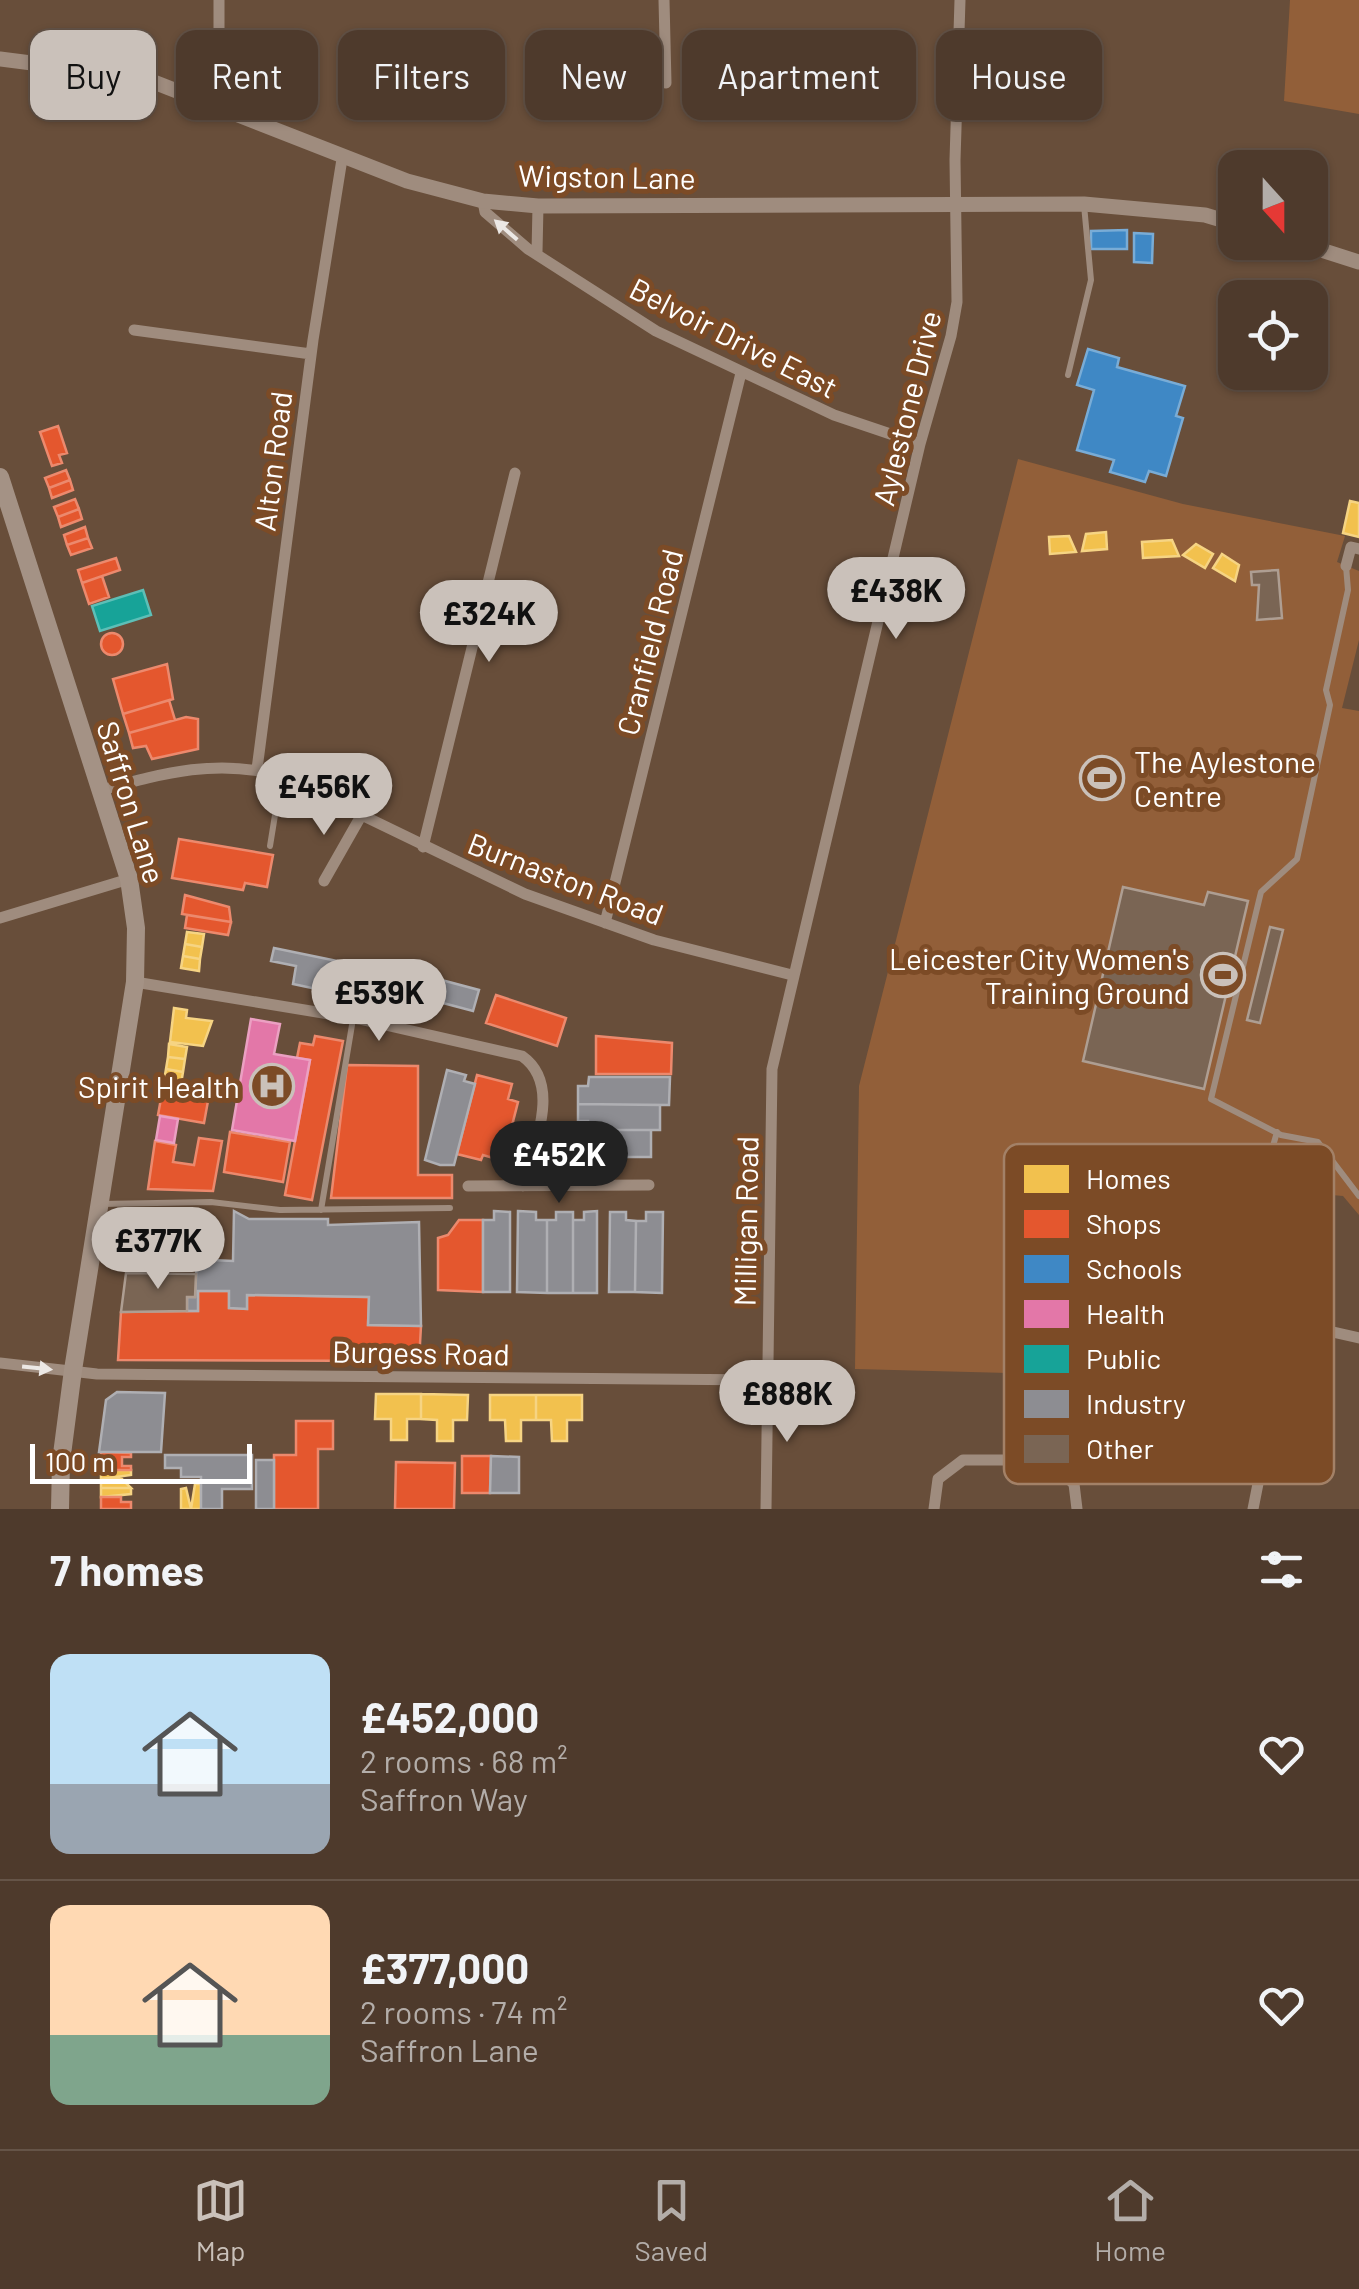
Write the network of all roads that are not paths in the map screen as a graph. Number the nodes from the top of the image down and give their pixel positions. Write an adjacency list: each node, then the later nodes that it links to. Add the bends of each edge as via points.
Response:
1 (218, 0): 4 (street)
2 (664, 0): 6 (street)
3 (960, 0): 11 (street, Aylestone Drive)
4 (218, 30)
5 (0, 58): 7 (street, Wigston Lane, via 141,77)
6 (666, 83)
7 (176, 90)
8 (252, 120): 9 (street, Wigston Lane)
9 (342, 159): 10 (street, Wigston Lane); 19 (street, Alton Road)
10 (482, 201): 13 (street, Wigston Lane); 15 (street, Belvoir Drive East, one-way to 10, via 486,212)
11 (956, 202): 12 (street, Wigston Lane); 13 (street, Wigston Lane); 22 (street, Aylestone Drive, via 957,302)
12 (1084, 204): 14 (street, Wigston Lane); 21 (lane, via 1091,280)
13 (538, 206): 15 (street)
14 (1218, 219)
15 (537, 252): 20 (street, Belvoir Drive East, via 656,331)
16 (1328, 252): 17 (street)
17 (1359, 262)
18 (134, 330): 19 (street)
19 (312, 354): 27 (street, Alton Road)
20 (741, 373): 22 (street, Belvoir Drive East); 36 (street, Cranfield Road)
21 (1068, 375)
22 (920, 444): 37 (street, Aylestone Drive)
23 (515, 473): 32 (street)
24 (0, 477): 29 (main road, Saffron Lane)
25 (1359, 549): 26 (street, via 1351,546)
26 (1346, 566): 41 (lane, via 1348,590 1326,690 1330,705 1297,859 1261,892 1211,1099)
27 (258, 770): 28 (street, Burnaston Road); 29 (street, Burnaston Road, via 210,765)
28 (281, 776): 30 (street, Burnaston Road); 31 (lane)
29 (102, 790): 33 (main road, Saffron Lane)
30 (360, 816): 32 (street, Burnaston Road); 34 (street)
31 (270, 846)
32 (424, 847): 36 (street, Burnaston Road)
33 (129, 879): 35 (street); 38 (main road, Saffron Lane)
34 (324, 881)
35 (0, 918)
36 (605, 923): 37 (street, Burnaston Road)
37 (792, 975): 40 (street, Aylestone Drive)
38 (135, 982): 39 (street); 49 (main road, Saffron Lane)
39 (353, 1018): 47 (street, via 531,1063 545,1092); 51 (lane)
40 (774, 1053): 56 (street, Milligan Road)
41 (1277, 1132): 42 (lane); 43 (lane)
42 (1275, 1144)
43 (1320, 1144)
44 (1334, 1163): 48 (lane)
45 (650, 1185): 47 (street)
46 (468, 1186): 47 (street)
47 (523, 1186)
48 (1359, 1196)
49 (100, 1204): 51 (lane, via 211,1202); 55 (main road, Saffron Lane)
50 (450, 1208): 51 (lane)
51 (321, 1210)
52 (1334, 1332): 53 (street)
53 (1359, 1338)
54 (0, 1363): 55 (street, Burgess Road, one-way to 55)
55 (74, 1370): 56 (street, Burgess Road); 60 (main road, Saffron Lane)
56 (768, 1380): 61 (street, Milligan Road)
57 (1004, 1460): 62 (street, via 963,1460 938,1479)
58 (1074, 1484): 63 (street)
59 (1258, 1484): 64 (street)
60 (60, 1509)
61 (766, 1509)
62 (934, 1509)
63 (1077, 1509)
64 (1253, 1509)

